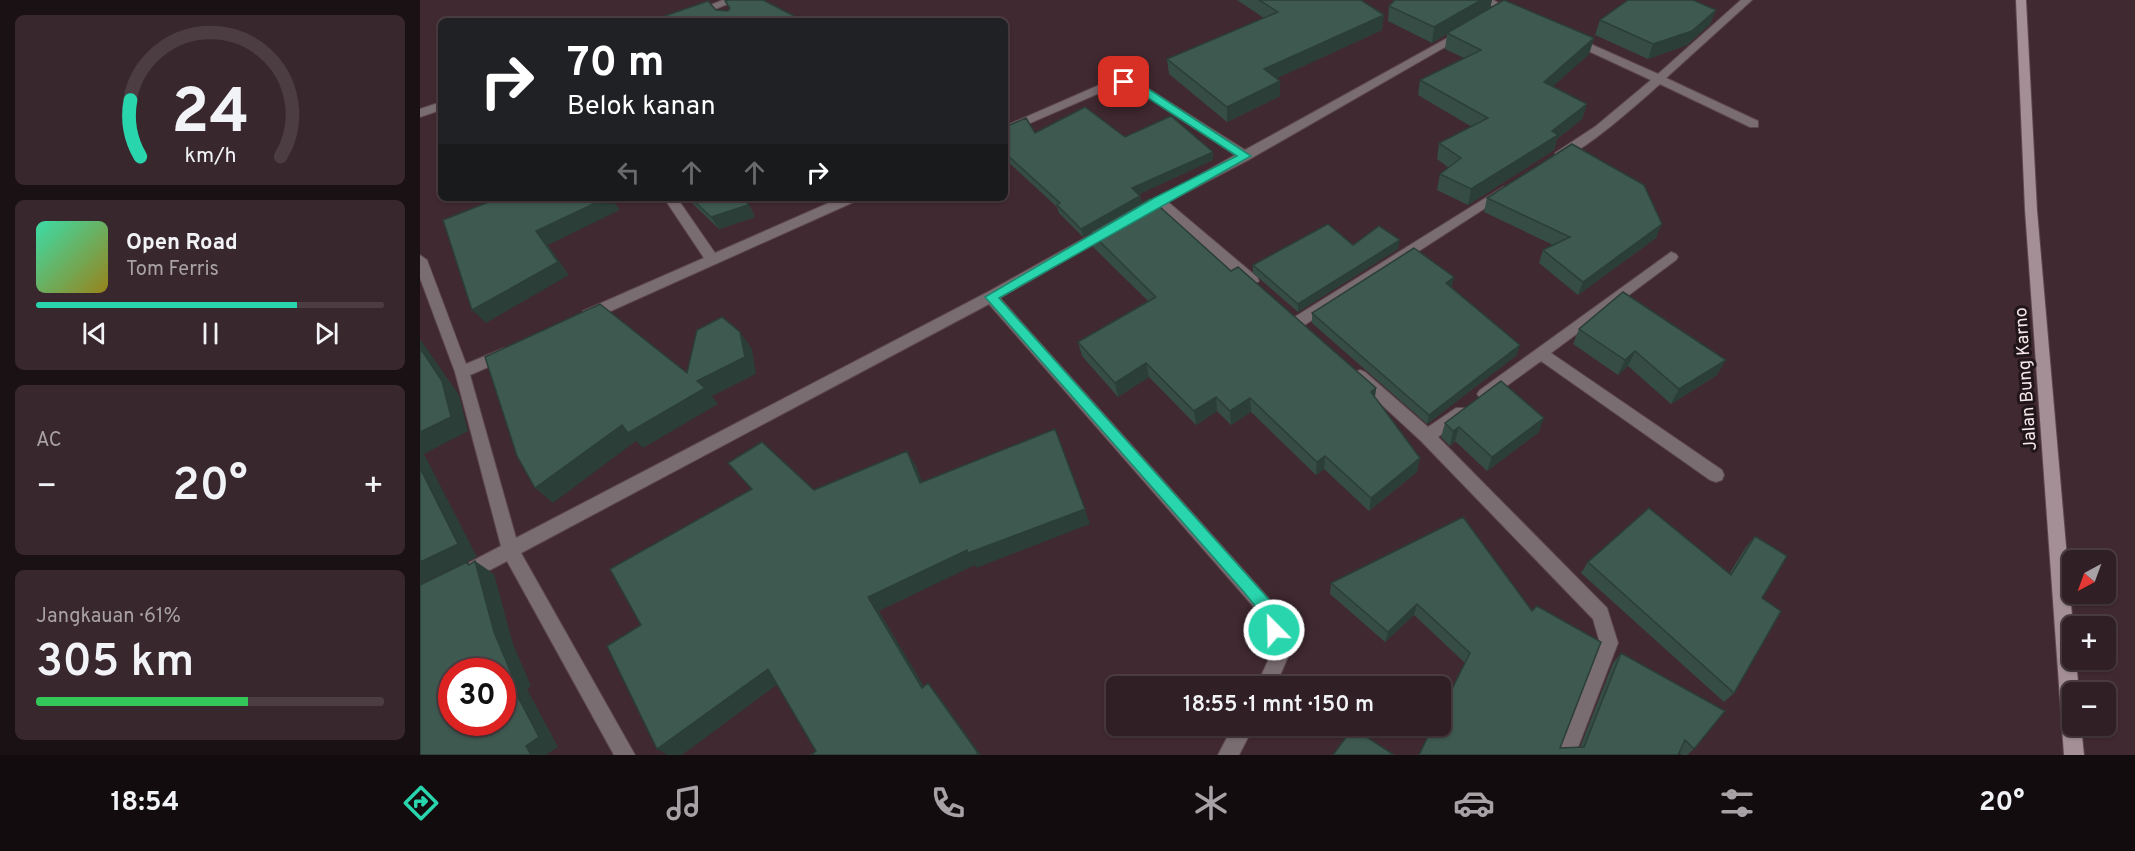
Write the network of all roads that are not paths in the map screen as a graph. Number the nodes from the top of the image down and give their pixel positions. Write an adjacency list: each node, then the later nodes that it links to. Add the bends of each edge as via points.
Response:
1 (733, 0): 6 (street, via 720,10)
2 (1485, 0): 5 (street)
3 (1747, 0): 9 (street)
4 (2021, 0): 40 (main road, Jalan Bung Karno, via 2031,210)
5 (1510, 4): 7 (street); 14 (street)
6 (687, 18)
7 (1525, 18)
8 (1566, 37): 9 (street)
9 (1659, 79): 12 (street); 15 (street, via 1600,129)
10 (438, 107): 11 (street)
11 (420, 113)
12 (1754, 124)
13 (1008, 129): 14 (street, via 1124,82 1137,86)
14 (1245, 156): 19 (street)
15 (1550, 162)
16 (1510, 187): 26 (street, via 1294,318)
17 (672, 201): 21 (street)
18 (844, 201): 21 (street)
19 (1159, 201): 23 (street); 24 (street)
20 (1671, 257): 28 (street)
21 (712, 259): 25 (street)
22 (420, 260): 30 (street)
23 (1263, 291)
24 (991, 297): 33 (street); 35 (street, via 1268,609 1281,652)
25 (571, 323)
26 (1315, 337)
27 (517, 348): 30 (street)
28 (1540, 353): 31 (street); 32 (street)
29 (1350, 368): 31 (street)
30 (462, 372): 33 (street)
31 (1427, 436): 39 (street, via 1601,614 1609,643)
32 (1716, 475)
33 (511, 551): 34 (street); 37 (street)
34 (450, 581)
35 (1270, 676)
36 (1238, 736): 38 (street)
37 (625, 755)
38 (1228, 755)
39 (1565, 755)
40 (2073, 755)

